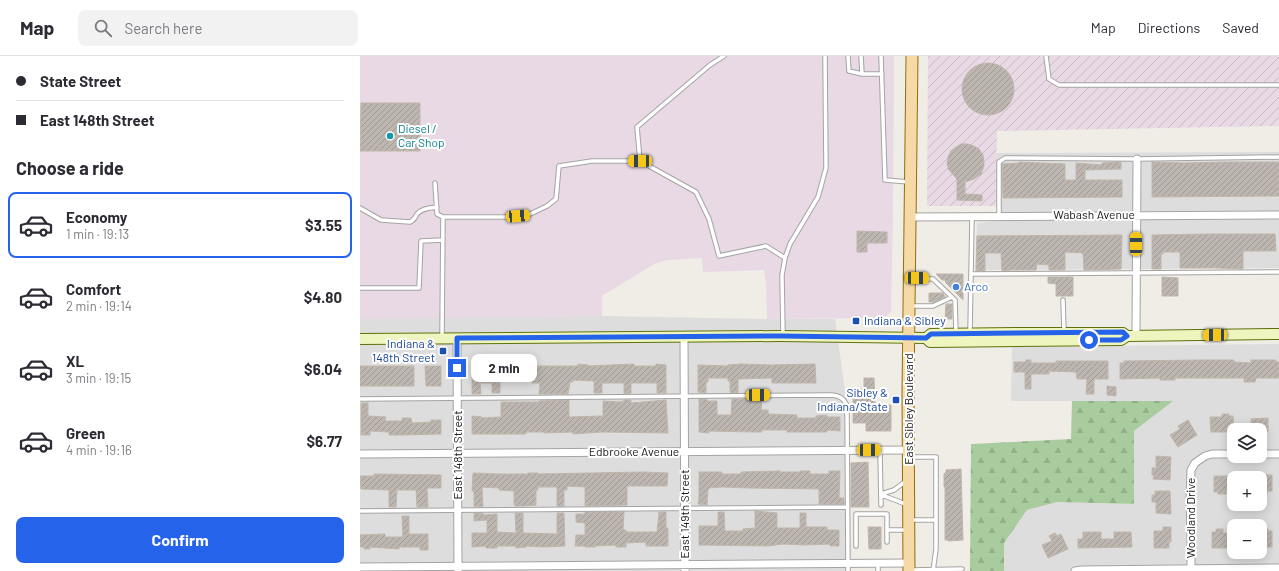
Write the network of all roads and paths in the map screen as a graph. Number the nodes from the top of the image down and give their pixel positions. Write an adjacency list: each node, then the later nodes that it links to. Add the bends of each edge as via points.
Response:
1 (724, 56): 13 (lane, via 637,127)
2 (825, 56): 25 (lane, via 826,168 818,197 790,244)
3 (848, 56): 8 (lane, via 849,71)
4 (861, 56): 8 (lane)
5 (881, 56): 9 (lane)
6 (912, 56): 14 (main road, East Sibley Boulevard)
7 (1046, 56): 10 (lane, via 1048,79 1059,85)
8 (862, 74): 9 (lane)
9 (882, 74): 14 (lane, via 885,180)
10 (1279, 85)
11 (1279, 157): 12 (lane)
12 (1136, 159): 19 (street); 21 (lane, via 1005,158 1000,162)
13 (640, 161): 22 (lane, via 592,161 559,166 556,199 528,215); 25 (lane, via 696,192 709,220 719,256 766,246)
14 (910, 182): 23 (main road, East Sibley Boulevard)
15 (435, 183): 16 (lane)
16 (437, 207): 17 (lane, via 422,210 410,222 381,220); 22 (lane, via 437,214)
17 (360, 208)
18 (1279, 214): 19 (street, Wabash Avenue)
19 (1136, 215): 21 (street, Wabash Avenue); 28 (street)
20 (972, 216): 21 (street, Wabash Avenue); 23 (street, Wabash Avenue); 27 (lane)
21 (999, 216)
22 (443, 217): 24 (lane)
23 (910, 217): 29 (main road, East Sibley Boulevard)
24 (443, 240): 30 (lane, via 421,241 419,288); 42 (lane)
25 (785, 258): 38 (lane, via 782,275)
26 (1279, 272): 28 (lane)
27 (971, 274): 28 (lane); 36 (lane)
28 (1136, 274): 39 (street)
29 (909, 278): 31 (lane, via 933,279); 33 (main road, East Sibley Boulevard)
30 (360, 288)
31 (952, 297): 33 (lane, via 933,306); 35 (lane, via 955,300)
32 (1063, 300): 34 (lane)
33 (909, 306): 41 (main road, East Sibley Boulevard)
34 (1064, 332): 36 (main road); 39 (main road, via 1123,332)
35 (956, 334): 36 (main road); 45 (main road, via 931,334)
36 (970, 334)
37 (1279, 334): 39 (main road)
38 (784, 336): 40 (main road); 41 (main road)
39 (1132, 336): 45 (main road, via 1121,340)
40 (684, 337): 43 (main road); 46 (street, East 149th Street)
41 (909, 337): 45 (main road); 53 (main road, East Sibley Boulevard)
42 (442, 338): 43 (main road); 44 (main road)
43 (457, 338): 47 (street, East 148th Street)
44 (360, 339)
45 (928, 340)
46 (684, 396): 47 (lane); 49 (lane, via 840,396 847,405); 51 (street, East 149th Street)
47 (457, 398): 48 (lane); 52 (street, East 148th Street)
48 (360, 399)
49 (847, 450): 50 (street, Edbrooke Avenue); 51 (street, Edbrooke Avenue); 62 (lane)
50 (880, 450): 53 (street, Edbrooke Avenue); 59 (lane)
51 (684, 451): 52 (street, Edbrooke Avenue); 63 (street, East 149th Street)
52 (458, 453): 54 (street, Edbrooke Avenue); 64 (street, East 148th Street)
53 (909, 453): 58 (main road, East Sibley Boulevard); 66 (lane, via 936,456)
54 (360, 454)
55 (1227, 454): 76 (street, Woodland Drive, via 1205,456 1195,463 1191,470)
56 (1267, 454): 57 (street)
57 (1279, 454)
58 (909, 478): 59 (lane, via 894,490); 61 (main road, East Sibley Boulevard)
59 (881, 494): 60 (lane); 61 (lane)
60 (881, 505)
61 (909, 506): 67 (main road, East Sibley Boulevard)
62 (847, 507): 63 (lane); 71 (lane)
63 (685, 508): 64 (lane); 74 (street, East 149th Street)
64 (458, 510): 65 (lane); 78 (street, East 148th Street)
65 (360, 511)
66 (936, 520): 67 (lane); 80 (lane)
67 (909, 525): 68 (lane); 75 (main road, East Sibley Boulevard)
68 (887, 530): 69 (lane); 70 (lane, via 887,514 856,514)
69 (887, 542)
70 (856, 546)
71 (848, 563): 72 (street); 74 (street); 81 (lane)
72 (878, 563): 75 (street); 82 (lane)
73 (360, 567): 78 (street)
74 (685, 568): 78 (street)
75 (909, 568): 80 (lane)
76 (1191, 568): 77 (street); 83 (street)
77 (1279, 568)
78 (458, 569)
79 (962, 569): 80 (lane)
80 (933, 570)
81 (848, 571)
82 (878, 571)
83 (1075, 571)

